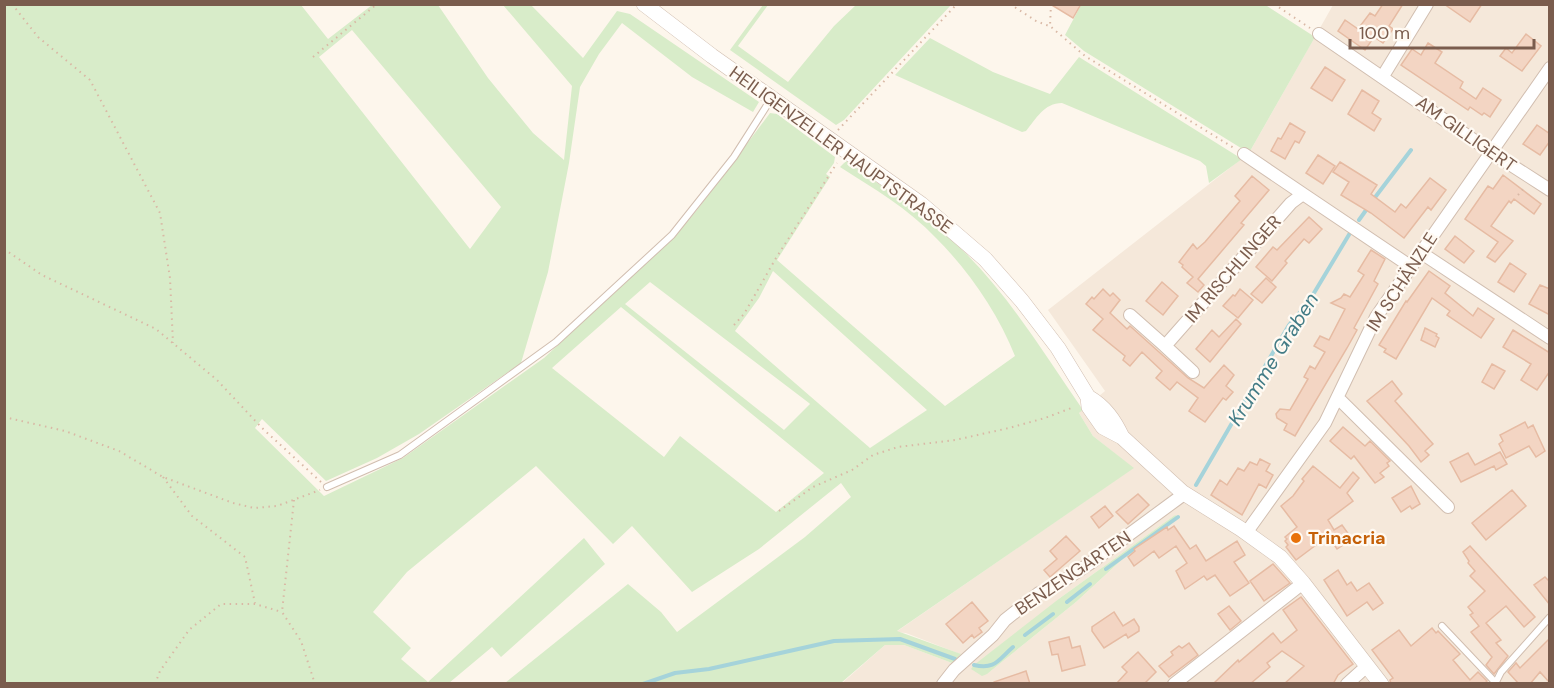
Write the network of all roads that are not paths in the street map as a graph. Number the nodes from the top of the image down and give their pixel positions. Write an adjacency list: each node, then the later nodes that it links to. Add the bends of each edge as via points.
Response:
1 (644, 4): 6 (street, HEILIGENZELLER HAUPTSTRASSE)
2 (1427, 4): 5 (street)
3 (1319, 34): 5 (street, AM GILLIGERT)
4 (1550, 68): 7 (street, IM SCHÄNZLE)
5 (1383, 76): 7 (street, AM GILLIGERT)
6 (771, 99): 18 (lane, via 734,157 672,235 556,342 399,455); 19 (street, HEILIGENZELLER HAUPTSTRASSE, via 921,204 985,259 1023,301 1088,397 1109,413 1122,437)
7 (1491, 152): 9 (street, AM GILLIGERT); 11 (street, IM SCHÄNZLE)
8 (1244, 154): 10 (street)
9 (1550, 190)
10 (1303, 194): 12 (street); 15 (street, IM RISCHLINGER)
11 (1420, 252): 12 (street, IM SCHÄNZLE); 14 (street)
12 (1410, 266): 17 (street, IM SCHÄNZLE, via 1376,317)
13 (1130, 315): 15 (street)
14 (1550, 338)
15 (1165, 346): 16 (street)
16 (1193, 372)
17 (1338, 398): 20 (street); 21 (street, IM SCHÄNZLE, via 1304,455)
18 (327, 487)
19 (1182, 492): 21 (street, HEILIGENZELLER HAUPTSTRASSE); 27 (street, BENZENGARTEN, via 1098,558 1039,593 1005,620)
20 (1448, 507)
21 (1246, 533): 22 (street, HEILIGENZELLER HAUPTSTRASSE, via 1280,557)
22 (1303, 583): 25 (street, HEILIGENZELLER HAUPTSTRASSE); 28 (street)
23 (1550, 617): 26 (lane)
24 (1442, 626): 26 (lane)
25 (1367, 666): 29 (street); 30 (street, HEILIGENZELLER HAUPTSTRASSE)
26 (1495, 683)
27 (943, 684)
28 (1174, 684)
29 (1347, 684)
30 (1381, 684)

